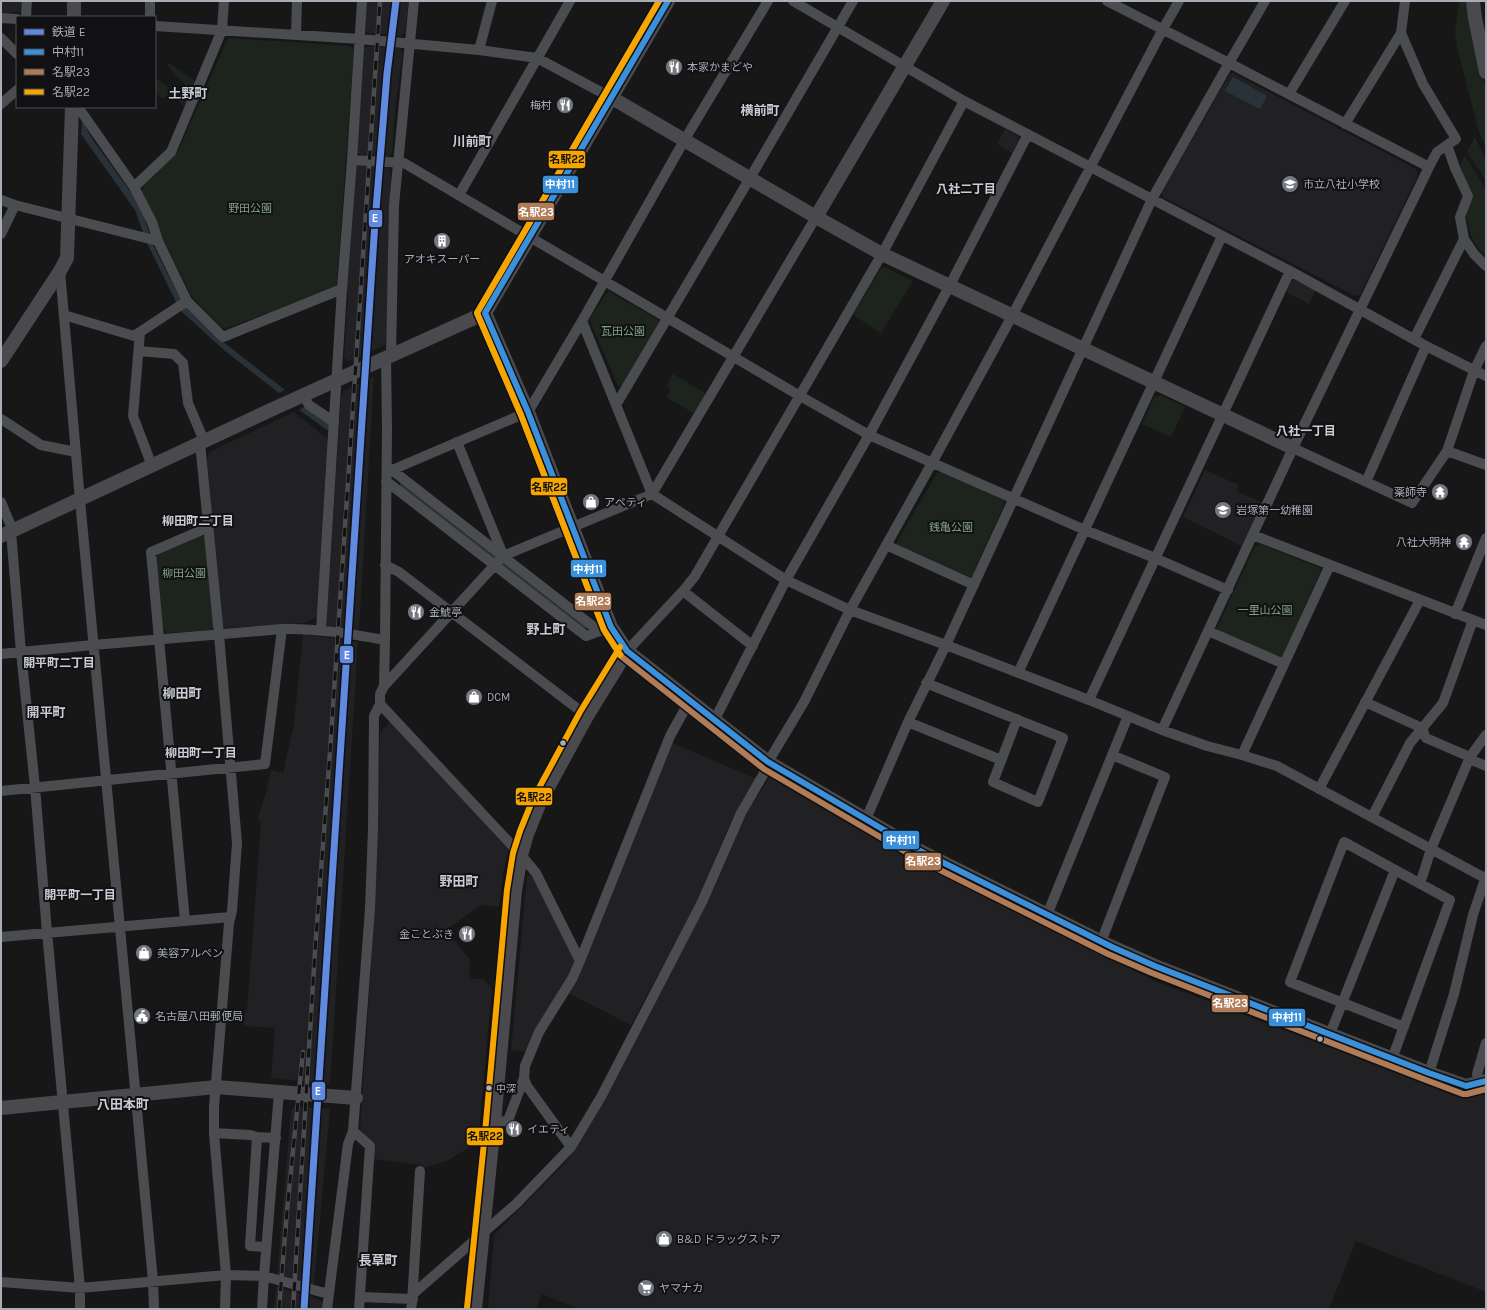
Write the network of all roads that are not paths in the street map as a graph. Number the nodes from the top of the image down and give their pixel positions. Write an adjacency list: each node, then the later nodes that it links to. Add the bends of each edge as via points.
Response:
1 (27, 1): 21 (street)
2 (74, 1): 22 (street)
3 (150, 1): 23 (street)
4 (224, 1): 29 (street)
5 (297, 1): 31 (street)
6 (362, 1): 33 (street)
7 (414, 1): 34 (street)
8 (492, 1): 35 (street)
9 (570, 1): 37 (street)
10 (668, 1): 43 (street)
11 (768, 1): 50 (street)
12 (793, 1): 27 (street)
13 (853, 1): 27 (street)
14 (943, 1): 39 (street)
15 (1107, 1): 28 (street)
16 (1179, 1): 28 (street)
17 (1265, 1): 38 (street)
18 (1345, 1): 42 (street)
19 (1405, 1): 30 (street)
20 (1473, 1): 40 (street)
21 (26, 16)
22 (74, 16)
23 (150, 16)
24 (1, 18): 25 (street)
25 (16, 18)
26 (156, 26): 29 (street)
27 (838, 27): 39 (street); 56 (street)
28 (1163, 29): 38 (street); 54 (street)
29 (222, 30): 31 (street); 57 (street, via 171,152)
30 (1401, 33): 48 (street); 51 (street, via 1423,84 1456,138)
31 (296, 35): 33 (street)
32 (1, 38): 36 (street)
33 (360, 39): 34 (street); 52 (street)
34 (410, 44): 35 (street); 53 (street)
35 (479, 50): 37 (street)
36 (16, 53)
37 (537, 58): 43 (street); 58 (street)
38 (1229, 63): 42 (street); 59 (street)
39 (905, 67): 44 (street); 63 (street)
40 (1486, 72)
41 (16, 91): 45 (street)
42 (1289, 94): 48 (street)
43 (612, 98): 50 (street); 66 (street)
44 (964, 101): 49 (street); 69 (street)
45 (1, 104)
46 (72, 108): 62 (street)
47 (79, 108): 57 (street)
48 (1345, 124): 55 (street)
49 (1028, 134): 54 (street); 74 (street)
50 (685, 139): 56 (street); 73 (street)
51 (1447, 144): 55 (street, via 1437,152); 67 (street, via 1468,196 1460,217)
52 (352, 160): 53 (street); 75 (street)
53 (398, 162): 58 (street); 89 (street, via 394,205)
54 (1091, 166): 59 (street); 80 (street)
55 (1429, 167): 77 (street)
56 (750, 178): 63 (street); 81 (street)
57 (134, 187): 68 (street, via 152,222)
58 (459, 195): 66 (street)
59 (1152, 199): 65 (street); 87 (street)
60 (1, 200): 61 (street)
61 (15, 205): 62 (street); 64 (street)
62 (68, 218): 68 (street); 71 (street, via 67,258)
63 (816, 218): 69 (street); 90 (street)
64 (1, 234)
65 (1222, 236): 72 (street); 95 (street)
66 (529, 237): 73 (street); 78 (street)
67 (1464, 239): 70 (street); 84 (street)
68 (152, 240): 76 (street)
69 (882, 254): 74 (street); 97 (street)
70 (1486, 266)
71 (60, 271): 79 (street); 91 (street)
72 (1290, 271): 77 (street); 100 (street)
73 (604, 280): 81 (street); 82 (street)
74 (949, 286): 80 (street); 103 (street)
75 (342, 289): 76 (street, via 223,337); 94 (street)
76 (183, 303): 83 (street)
77 (1360, 308): 84 (street); 106 (street)
78 (485, 313): 89 (street); 99 (street)
79 (64, 316): 83 (street, via 134,336); 108 (street)
80 (1012, 316): 87 (street); 109 (street)
81 (668, 318): 90 (street); 98 (street)
82 (582, 321): 98 (street); 99 (street)
83 (140, 332): 88 (street)
84 (1414, 338): 85 (street)
85 (1426, 346): 92 (street); 114 (street)
86 (1486, 346): 92 (street)
87 (1083, 349): 95 (street); 116 (street)
88 (139, 351): 104 (street, via 174,354 183,363 188,403); 111 (street, via 133,416)
89 (389, 356): 94 (street); 112 (street)
90 (734, 357): 97 (street); 115 (street)
91 (1, 361)
92 (1474, 371): 93 (street); 107 (street)
93 (1486, 376)
94 (337, 380): 96 (street); 102 (street)
95 (1153, 382): 100 (street); 121 (street)
96 (303, 396): 102 (street, via 309,405); 104 (street)
97 (800, 396): 103 (street); 124 (street)
98 (616, 405): 115 (street)
99 (528, 412): 105 (street); 120 (street)
100 (1222, 414): 106 (street); 127 (street)
101 (1, 419): 108 (street, via 41,444)
102 (334, 422): 143 (street)
103 (869, 435): 109 (street); 131 (street)
104 (202, 442): 111 (street); 119 (street)
105 (457, 442): 112 (street); 128 (street)
106 (1293, 448): 114 (street); 123 (street)
107 (1447, 451): 110 (street); 114 (street, via 1412,502)
108 (76, 452): 117 (street)
109 (932, 463): 116 (street); 126 (street)
110 (1486, 465)
111 (152, 466): 117 (street)
112 (389, 468): 113 (street); 128 (street)
113 (386, 482): 128 (street); 129 (street)
114 (1366, 482)
115 (652, 494): 120 (street); 124 (street)
116 (1013, 499): 121 (street); 132 (street)
117 (80, 500): 122 (street); 148 (street)
118 (1, 502): 122 (street)
119 (209, 527): 145 (street); 146 (street, via 151,552)
120 (573, 527): 128 (street); 142 (street)
121 (1085, 530): 127 (street); 155 (street)
122 (8, 533): 152 (street)
123 (1253, 535): 130 (street); 133 (street)
124 (718, 537): 131 (street); 134 (street, via 695,576)
125 (1486, 538): 138 (street)
126 (886, 545): 132 (street); 136 (street)
127 (1155, 558): 133 (street); 159 (street)
128 (498, 560): 137 (street); 142 (street, via 586,636)
129 (385, 565): 137 (street, via 400,572); 147 (street)
130 (1330, 565): 135 (street); 154 (street)
131 (786, 580): 136 (street); 150 (street)
132 (974, 585): 149 (street)
133 (1228, 590): 144 (street)
134 (682, 591): 150 (street); 151 (street)
135 (1420, 600): 138 (street); 160 (street)
136 (850, 610): 149 (street); 174 (street, via 804,702)
137 (452, 612): 157 (street); 162 (street)
138 (1455, 614): 139 (street)
139 (1473, 620): 140 (street); 167 (street, via 1443,703)
140 (1486, 625)
141 (282, 629): 143 (street); 145 (street); 176 (street, via 265,764)
142 (605, 629): 151 (street)
143 (321, 630): 147 (street)
144 (1208, 631): 154 (street); 168 (street)
145 (219, 635): 146 (street); 176 (street)
146 (159, 639): 148 (street); 177 (street)
147 (385, 640): 157 (street)
148 (93, 645): 152 (street); 178 (street)
149 (946, 645): 155 (street); 156 (street)
150 (752, 646): 164 (street)
151 (627, 651): 158 (street); 162 (street)
152 (21, 652): 153 (street); 179 (street)
153 (1, 654)
154 (1284, 664): 171 (street)
155 (1018, 673): 159 (street)
156 (926, 683): 165 (street); 166 (street)
157 (384, 686): 161 (street, via 380,694)
158 (690, 700): 164 (street); 196 (street, via 670,736)
159 (1089, 700): 163 (street)
160 (1365, 702): 167 (street); 180 (street)
161 (380, 704): 185 (street); 208 (street, via 374,716 370,909)
162 (587, 716): 185 (street, via 540,802)
163 (1128, 716): 168 (street); 170 (street)
164 (715, 719): 174 (street)
165 (1017, 719): 173 (street); 173 (street, via 1063,738 1038,802 993,782)
166 (908, 722): 173 (street); 183 (street)
167 (1422, 728): 172 (street, via 1426,738); 182 (street, via 1410,743)
168 (1162, 730): 171 (street)
169 (1486, 735): 172 (street)
170 (1112, 755): 189 (street); 195 (street, via 1165,777)
171 (1242, 755): 180 (street, via 1277,766)
172 (1469, 758): 175 (street); 184 (street)
173 (1001, 760)
174 (768, 762): 183 (street); 216 (street, via 741,814 695,916 601,1097)
175 (1486, 766)
176 (231, 768): 177 (street); 190 (street, via 237,843)
177 (172, 774): 178 (street); 191 (street)
178 (107, 781): 179 (street); 192 (street)
179 (35, 787): 181 (street); 193 (street)
180 (1319, 789): 182 (street)
181 (1, 791)
182 (1372, 817): 184 (street)
183 (866, 819): 189 (street, via 920,851)
184 (1431, 849): 187 (street); 188 (street)
185 (521, 855): 196 (street, via 536,873); 211 (street, via 515,890)
186 (1395, 870): 188 (street); 197 (street); 197 (street, via 1344,842 1290,982)
187 (1486, 877): 202 (street)
188 (1420, 884): 198 (street, via 1450,900)
189 (1047, 915): 195 (street)
190 (230, 917): 191 (street); 205 (street)
191 (185, 921): 192 (street)
192 (120, 926): 193 (street); 207 (street)
193 (47, 932): 194 (street); 209 (street)
194 (1, 937)
195 (1101, 942): 199 (street, via 1155,966)
196 (580, 961): 203 (street, via 572,979 539,1032 525,1066)
197 (1342, 1003): 198 (street); 199 (street)
198 (1404, 1027): 201 (street)
199 (1330, 1034): 201 (street)
200 (1486, 1044): 204 (street, via 1477,1074)
201 (1392, 1059): 202 (street)
202 (1429, 1074): 204 (street, via 1466,1086)
203 (524, 1078): 211 (street, via 506,1121); 216 (street, via 527,1086)
204 (1482, 1082)
205 (216, 1087): 206 (street); 207 (street); 213 (street)
206 (279, 1092): 208 (street); 215 (street)
207 (135, 1096): 209 (street); 222 (street)
208 (356, 1098): 212 (street)
209 (62, 1103): 210 (street); 224 (street)
210 (1, 1108)
211 (494, 1122): 218 (street)
212 (353, 1131): 225 (street, via 348,1144); 226 (street, via 370,1146)
213 (214, 1133): 214 (street); 220 (street)
214 (257, 1136): 215 (street); 219 (street, via 250,1246)
215 (276, 1138): 219 (street)
216 (571, 1147): 218 (street)
217 (420, 1172): 227 (street)
218 (482, 1236): 227 (street); 234 (street)
219 (266, 1247): 221 (street)
220 (226, 1275): 221 (street); 222 (street); 230 (street)
221 (264, 1276): 225 (street); 231 (street)
222 (153, 1281): 224 (street); 229 (street)
223 (1, 1282): 224 (street)
224 (80, 1288): 228 (street)
225 (328, 1293): 232 (street)
226 (361, 1297): 227 (street); 233 (street)
227 (413, 1303)
228 (80, 1309)
229 (154, 1309)
230 (225, 1309)
231 (262, 1309)
232 (327, 1309)
233 (359, 1309)
234 (475, 1309)

